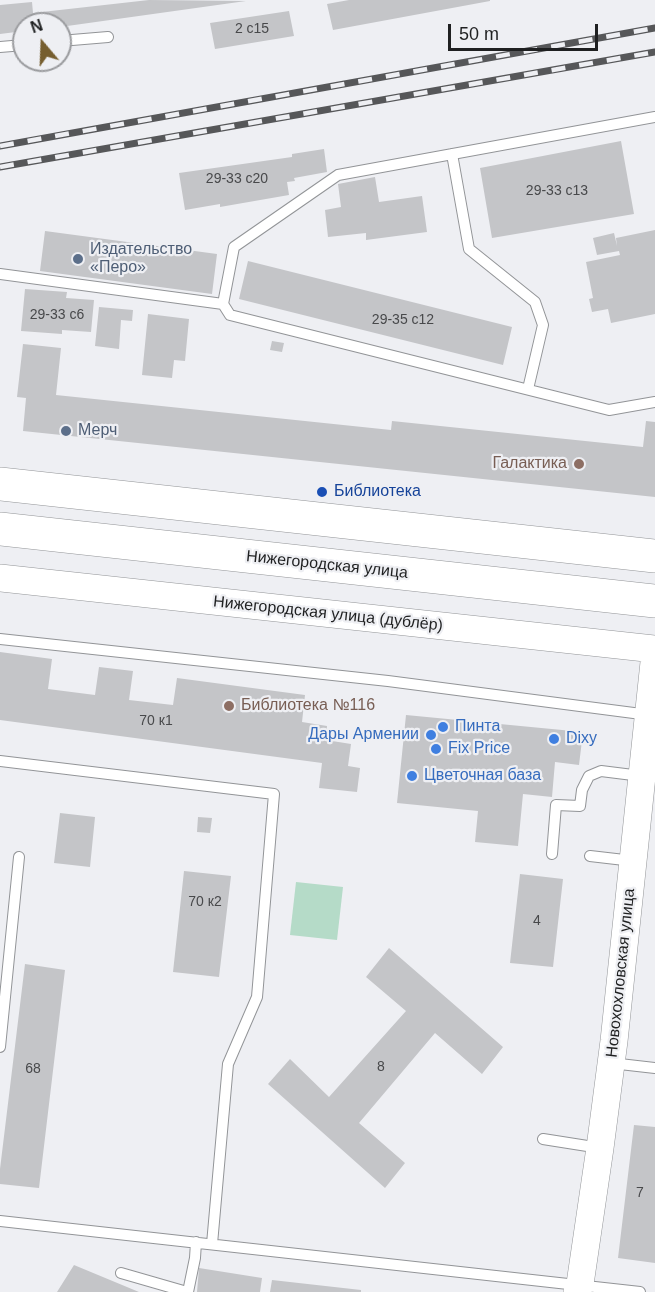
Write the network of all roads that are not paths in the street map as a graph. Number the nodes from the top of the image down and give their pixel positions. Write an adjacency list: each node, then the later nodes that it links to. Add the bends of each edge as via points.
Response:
1 (108, 37): 2 (lane)
2 (72, 40)
3 (655, 117): 4 (lane)
4 (452, 154): 6 (lane, via 338,175 234,247); 7 (lane, via 470,249 535,302 543,325)
5 (0, 274): 6 (lane)
6 (223, 304): 7 (lane, via 230,315)
7 (528, 389): 8 (lane, via 609,410)
8 (655, 402)
9 (0, 484): 11 (main road)
10 (0, 529): 13 (main road, Нижегородская улица)
11 (655, 556)
12 (0, 578): 15 (street, Нижегородская улица (дублёр))
13 (655, 601)
14 (0, 639): 16 (lane, via 388,681)
15 (655, 651): 16 (street, Новохохловская улица)
16 (649, 715): 18 (street, Новохохловская улица)
17 (0, 761): 30 (lane, via 274,794 257,997 228,1064)
18 (641, 776): 19 (lane, via 601,771 589,776 580,806 556,805); 22 (street, Новохохловская улица)
19 (552, 854)
20 (19, 856): 23 (lane)
21 (590, 856): 22 (lane)
22 (633, 861): 24 (street, Новохохловская улица)
23 (0, 1047)
24 (611, 1063): 25 (lane); 27 (street, Новохохловская улица)
25 (655, 1068)
26 (543, 1139): 27 (lane)
27 (600, 1148): 32 (street, Новохохловская улица)
28 (0, 1221): 29 (lane)
29 (196, 1242): 30 (lane); 33 (lane)
30 (212, 1244): 32 (lane)
31 (121, 1273): 33 (lane)
32 (579, 1288): 34 (lane)
33 (188, 1292)
34 (640, 1292)

